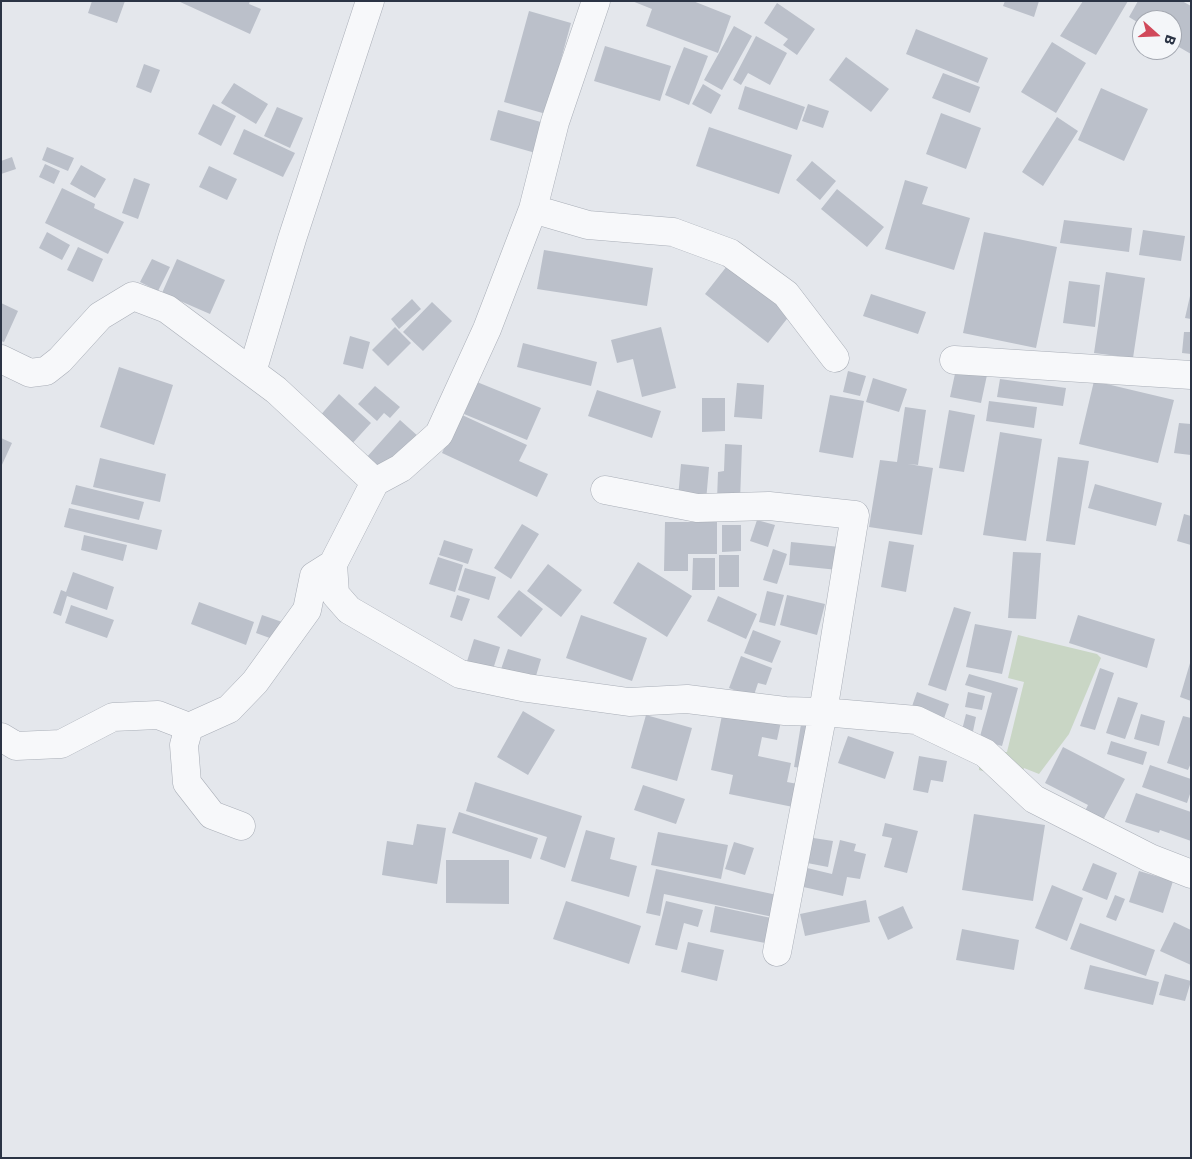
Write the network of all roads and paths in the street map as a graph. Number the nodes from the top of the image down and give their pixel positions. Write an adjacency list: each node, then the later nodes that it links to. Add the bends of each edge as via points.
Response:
1 (370, 1): 7 (street)
2 (596, 1): 3 (street, via 555,122)
3 (533, 209): 4 (street, via 588,225 673,232 730,253 786,294); 9 (street, via 487,329 440,434 401,468)
4 (835, 358)
5 (1, 359): 7 (street, via 30,373 46,371 100,316 132,296 167,309)
6 (954, 360): 8 (street)
7 (252, 372): 9 (street, via 276,390)
8 (1191, 375)
9 (374, 482): 11 (street)
10 (605, 490): 12 (street, via 697,508 769,506 855,515)
11 (333, 564): 12 (street, via 335,594 349,610 460,674 526,688 629,702 687,699 785,712); 13 (street, via 314,576 307,610 255,682 229,709)
12 (823, 712): 16 (street, via 916,720 985,753 1034,799 1150,858); 17 (street)
13 (189, 727): 14 (street, via 158,715 113,717 61,744 16,746); 15 (street, via 184,745 187,782 212,815)
14 (1, 737)
15 (240, 826)
16 (1191, 874)
17 (777, 952)

